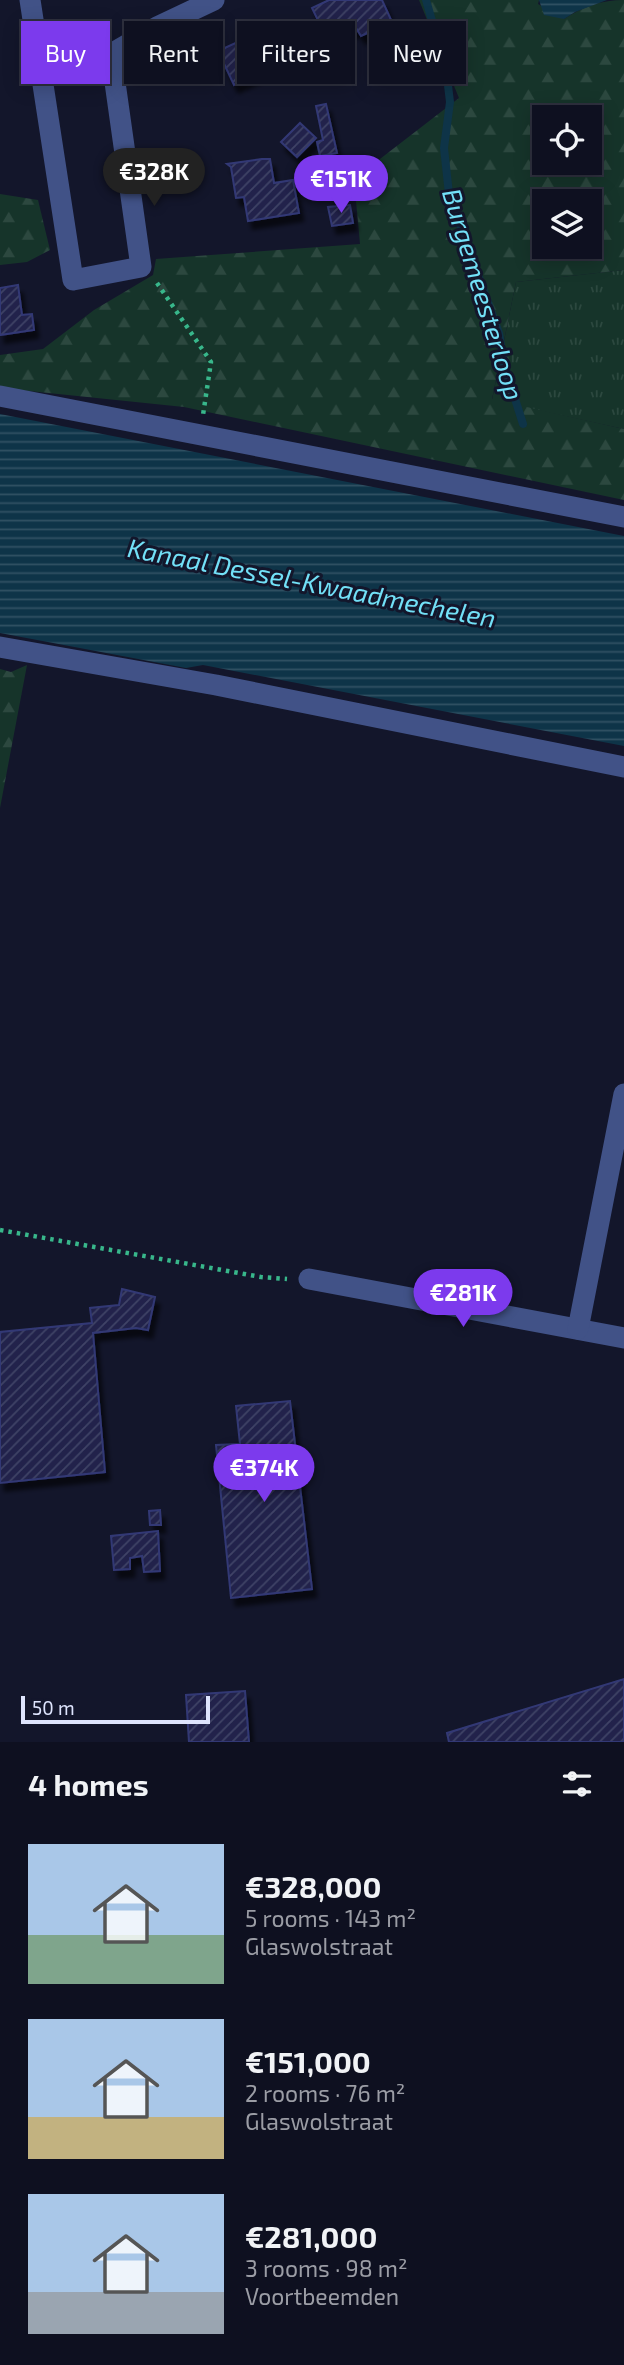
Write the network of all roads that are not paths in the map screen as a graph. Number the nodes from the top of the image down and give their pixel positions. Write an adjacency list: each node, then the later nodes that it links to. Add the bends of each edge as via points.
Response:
1 (30, 0): 3 (street)
2 (214, 0): 4 (street)
3 (33, 21)
4 (111, 54): 5 (street, via 141,267 73,280)
5 (42, 84)
6 (0, 396): 7 (street)
7 (624, 517)
8 (0, 647): 9 (street)
9 (624, 767)
10 (624, 1094): 12 (street)
11 (309, 1279): 12 (street)
12 (578, 1329): 13 (street)
13 (624, 1338)

